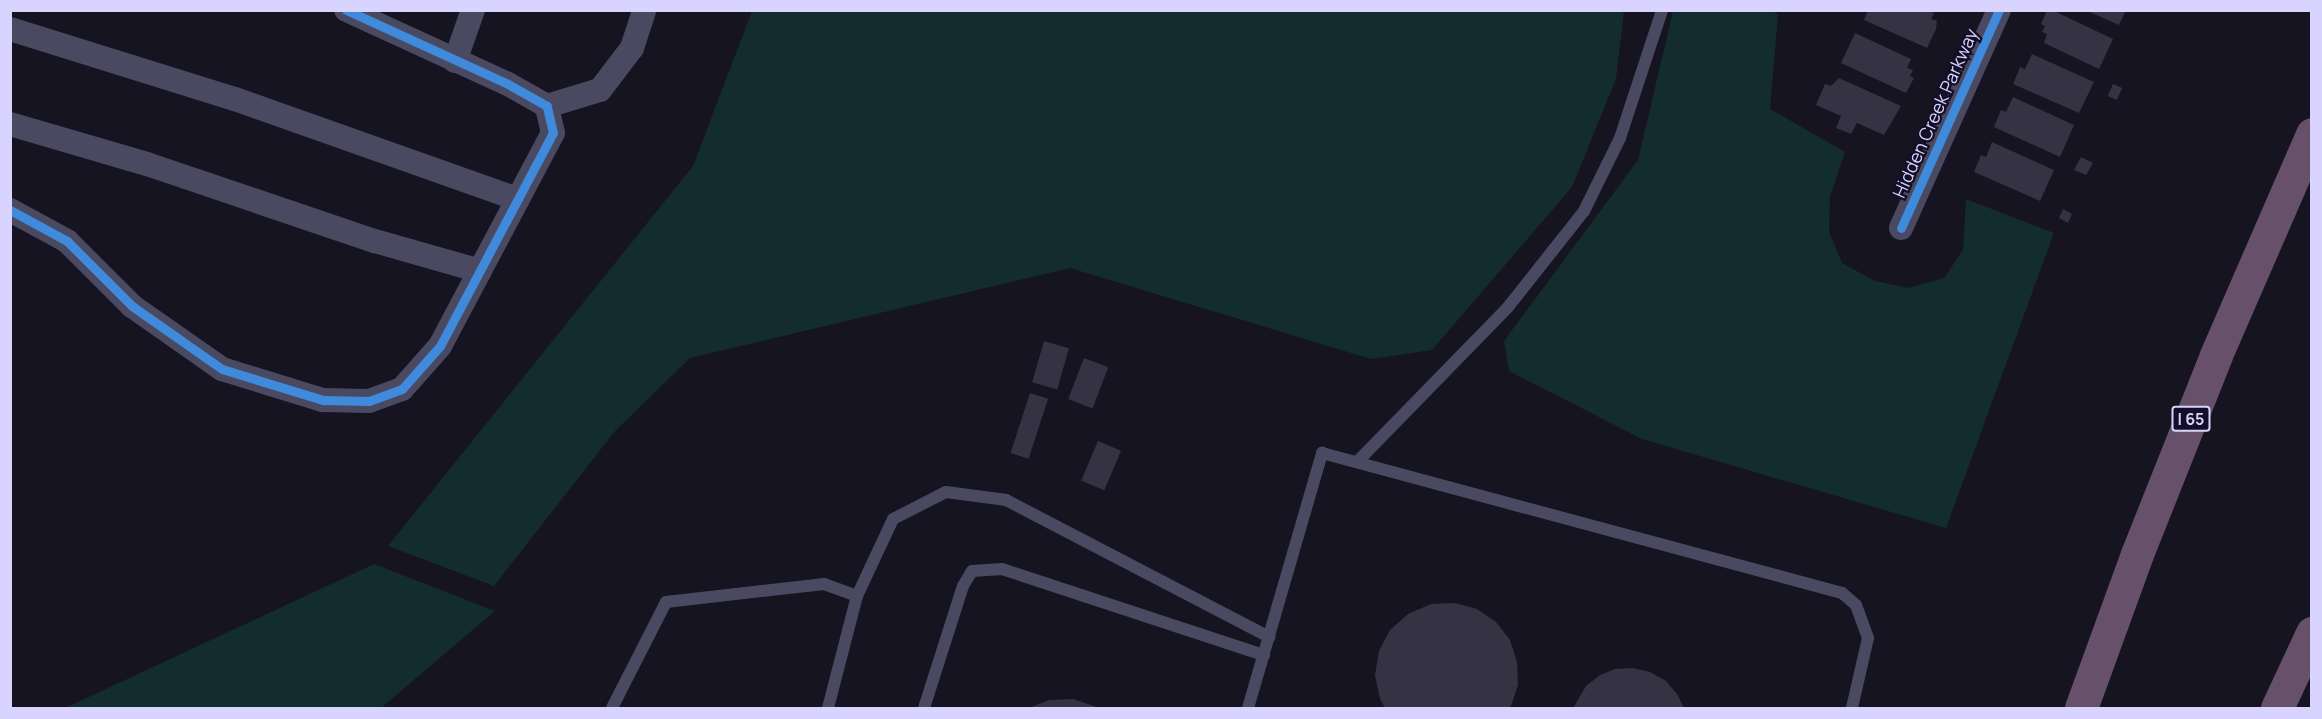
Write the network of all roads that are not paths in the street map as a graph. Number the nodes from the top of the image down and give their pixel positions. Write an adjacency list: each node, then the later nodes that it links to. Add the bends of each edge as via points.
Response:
1 (473, 10): 7 (street)
2 (644, 10): 8 (street, via 632,48 600,90)
3 (1662, 10): 15 (lane, via 1620,138 1584,211 1508,307)
4 (1999, 10): 13 (street, Hidden Creek Parkway)
5 (361, 14): 7 (street)
6 (10, 29): 11 (street, via 235,99)
7 (455, 61): 8 (street)
8 (547, 106): 11 (street, via 553,133)
9 (10, 124): 14 (street)
10 (2312, 134): 25 (highway, I 65, via 2216,355)
11 (518, 199): 14 (street)
12 (10, 210): 14 (street, via 67,241 132,306 222,369 323,400 369,401 402,389 440,346)
13 (1901, 228)
14 (480, 271)
15 (1357, 462): 18 (lane, via 1322,453); 24 (lane, via 1842,593 1856,605 1868,638)
16 (857, 596): 18 (lane, via 893,519 946,492 1006,500); 20 (lane, via 824,584 666,602); 21 (lane)
17 (2312, 633): 26 (highway)
18 (1269, 637): 19 (lane)
19 (1264, 655): 22 (lane, via 1002,569 972,571 963,586); 23 (lane)
20 (612, 708)
21 (828, 708)
22 (924, 708)
23 (1248, 708)
24 (1852, 708)
25 (2081, 708)
26 (2277, 708)

